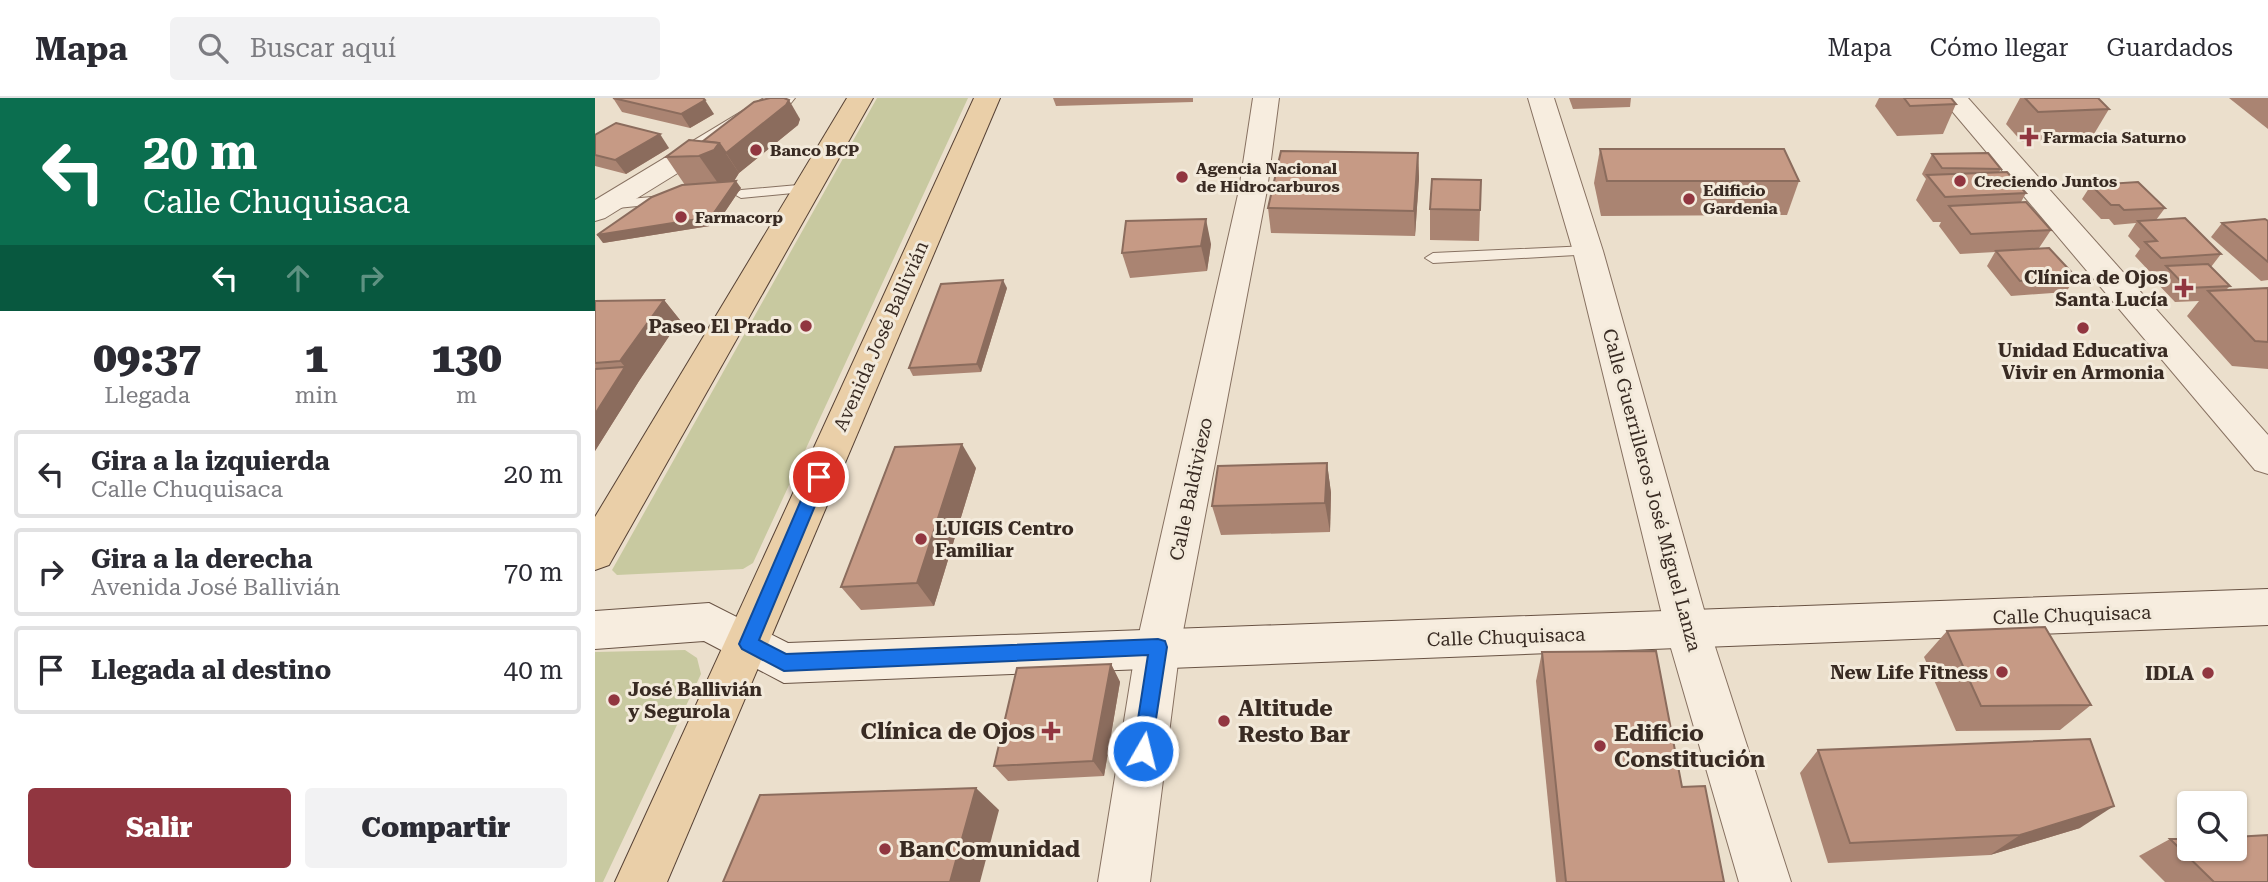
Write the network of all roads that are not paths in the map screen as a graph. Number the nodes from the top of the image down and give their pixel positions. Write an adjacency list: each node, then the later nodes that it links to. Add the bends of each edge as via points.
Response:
1 (782, 98): 10 (street)
2 (860, 98): 7 (main road)
3 (987, 98): 18 (main road, Avenida José Ballivián)
4 (1266, 98): 19 (street, Calle Baldiviezo, via 1253,190)
5 (1541, 98): 11 (street, Calle Guerrilleros José Miguel Lanza)
6 (1954, 98): 13 (street)
7 (809, 188): 8 (lane); 14 (main road)
8 (741, 194)
9 (663, 200): 10 (lane)
10 (601, 209)
11 (1588, 251): 12 (lane); 17 (street, Calle Guerrilleros José Miguel Lanza)
12 (1433, 258)
13 (2268, 460)
14 (595, 554)
15 (2268, 607): 17 (street, Calle Chuquisaca)
16 (595, 629): 18 (street, Calle Chuquisaca, via 709,622)
17 (1688, 631): 19 (street, Calle Chuquisaca); 22 (street, Calle Guerrilleros José Miguel Lanza)
18 (748, 644): 19 (street, Calle Chuquisaca, via 784,663); 20 (main road, Avenida José Ballivián)
19 (1158, 647): 21 (street, Calle Baldiviezo)
20 (642, 882)
21 (1124, 882)
22 (1765, 882)

